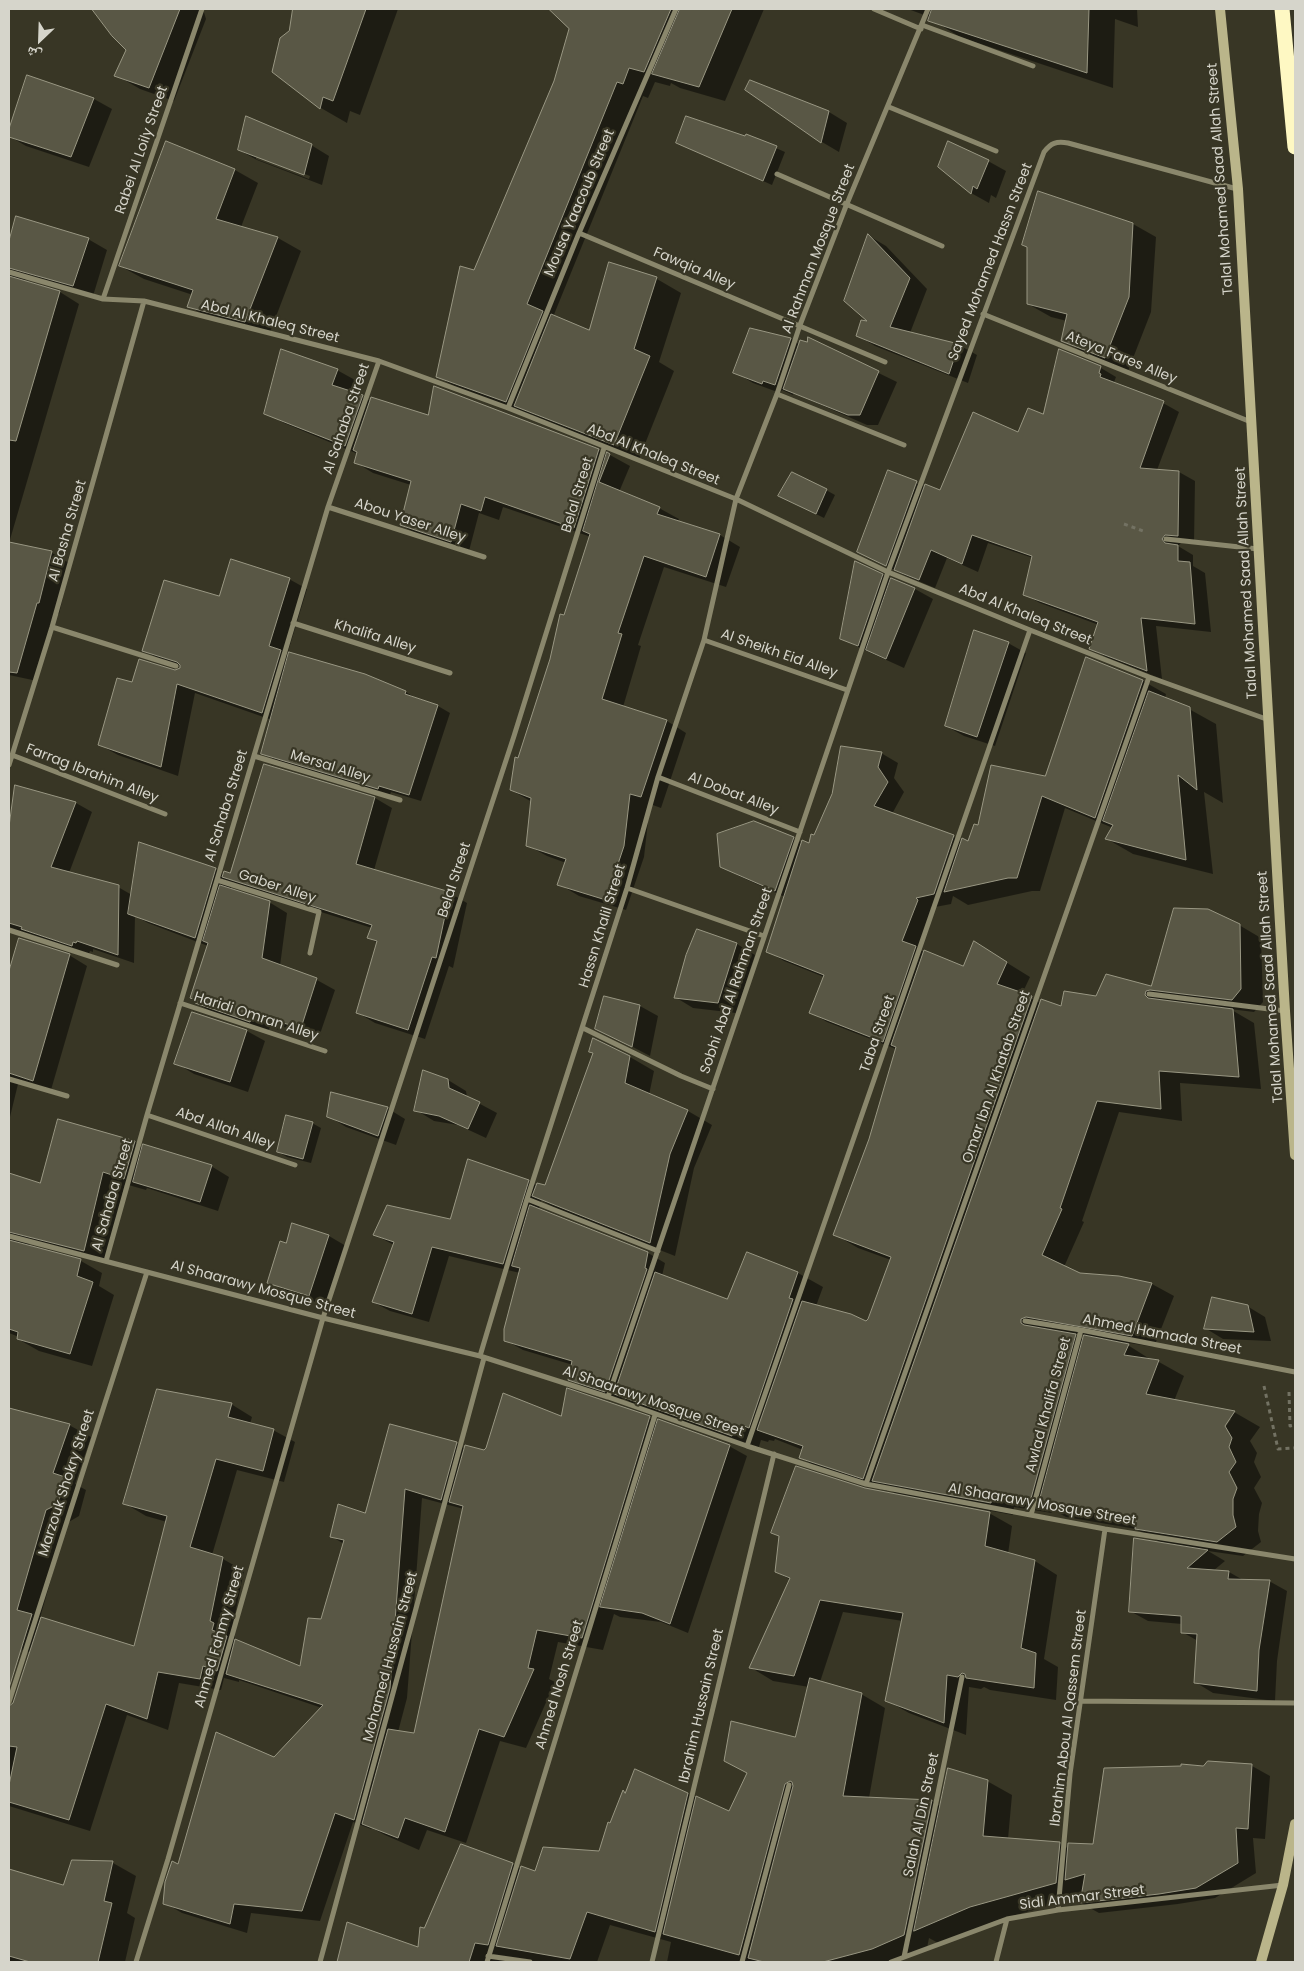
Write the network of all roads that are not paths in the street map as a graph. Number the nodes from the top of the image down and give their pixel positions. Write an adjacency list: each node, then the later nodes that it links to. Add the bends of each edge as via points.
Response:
1 (202, 9): 18 (street, Rabei Al Loily Street)
2 (676, 9): 15 (street, Mousa Yaacoub Street)
3 (874, 9): 7 (street)
4 (928, 9): 7 (street, Al Rahman Mosque Street)
5 (1220, 9): 13 (main road, Talal Mohamed Saad Allah Street)
6 (1282, 9): 10 (highway)
7 (922, 27): 8 (street); 9 (street, Al Rahman Mosque Street)
8 (1033, 66)
9 (889, 107): 11 (street); 14 (street, Al Rahman Mosque Street)
10 (1295, 147)
11 (996, 151)
12 (777, 174): 14 (street)
13 (1238, 189): 20 (street, Sayed Mohamed Hassn Street, via 1068,143 1050,144 1044,152); 26 (main road, Talal Mohamed Saad Allah Street)
14 (846, 206): 16 (street); 21 (street, Al Rahman Mosque Street)
15 (579, 233): 21 (street, Fawqia Alley); 25 (street, Mousa Yaacoub Street)
16 (942, 246)
17 (9, 272): 18 (street, Abd Al Khaleq Street)
18 (103, 299): 19 (street, Abd Al Khaleq Street)
19 (144, 301): 22 (street, Abd Al Khaleq Street); 36 (street, Al Basha Street)
20 (983, 314): 26 (street, Ateya Fares Alley); 34 (street, Sayed Mohamed Hassn Street)
21 (800, 326): 23 (street, Fawqia Alley); 24 (street, Al Rahman Mosque Street)
22 (379, 361): 25 (street, Abd Al Khaleq Street); 30 (street, Al Sahaba Street)
23 (885, 362)
24 (777, 394): 27 (street); 29 (street, Al Rahman Mosque Street)
25 (508, 408): 28 (street, Abd Al Khaleq Street)
26 (1251, 422): 32 (main road, Talal Mohamed Saad Allah Street)
27 (904, 445)
28 (604, 448): 29 (street, Abd Al Khaleq Street); 73 (street, Belal Street, via 514,736)
29 (736, 500): 34 (street, Abd Al Khaleq Street); 38 (street, Hassn Khalil Street)
30 (328, 507): 33 (street, Abou Yaser Alley); 35 (street, Al Sahaba Street)
31 (1166, 539): 32 (street)
32 (1259, 549): 43 (main road, Talal Mohamed Saad Allah Street)
33 (484, 556)
34 (888, 572): 37 (street, Abd Al Khaleq Street); 42 (street, Sobhi Abd Al Rahman Street)
35 (293, 623): 40 (street, Khalifa Alley); 45 (street, Al Sahaba Street)
36 (52, 626): 39 (street); 44 (street, Al Basha Street)
37 (1030, 630): 41 (street, Abd Al Khaleq Street); 80 (street, Taba Street)
38 (704, 640): 42 (street, Al Sheikh Eid Alley); 47 (street, Hassn Khalil Street)
39 (176, 666)
40 (450, 673)
41 (1149, 677): 43 (street, Abd Al Khaleq Street); 82 (street, Omar Ibn Al Khatab Street)
42 (847, 690): 50 (street, Sobhi Abd Al Rahman Street)
43 (1269, 720): 59 (main road, Talal Mohamed Saad Allah Street)
44 (12, 755): 46 (street, Al Basha Street); 49 (street, Farrag Ibrahim Alley)
45 (254, 756): 48 (street, Mersal Alley); 51 (street, Al Sahaba Street)
46 (9, 765)
47 (658, 777): 50 (street, Al Dobat Alley); 52 (street, Hassn Khalil Street)
48 (400, 800)
49 (165, 814)
50 (800, 832): 54 (street, Sobhi Abd Al Rahman Street)
51 (217, 880): 55 (street, Gaber Alley, via 319,912); 58 (street, Al Sahaba Street)
52 (627, 888): 54 (street); 60 (street, Hassn Khalil Street)
53 (9, 930): 56 (street)
54 (764, 936): 63 (street, Sobhi Abd Al Rahman Street)
55 (310, 954)
56 (117, 965)
57 (1149, 994): 59 (street)
58 (180, 1004): 61 (street, Haridi Omran Alley); 65 (street, Al Sahaba Street)
59 (1285, 1011): 66 (main road, Talal Mohamed Saad Allah Street)
60 (584, 1028): 63 (street); 68 (street, Hassn Khalil Street)
61 (326, 1052)
62 (9, 1079): 64 (street)
63 (713, 1089): 70 (street, Sobhi Abd Al Rahman Street)
64 (67, 1096)
65 (147, 1115): 67 (street, Abd Allah Alley); 71 (street, Al Sahaba Street)
66 (1295, 1155)
67 (295, 1165)
68 (527, 1199): 70 (street); 76 (street, Hassn Khalil Street)
69 (9, 1236): 71 (street, Al Shaarawy Mosque Street)
70 (658, 1251): 78 (street, Sobhi Abd Al Rahman Street)
71 (106, 1261): 72 (street, Al Shaarawy Mosque Street)
72 (147, 1272): 73 (street, Al Shaarawy Mosque Street); 88 (street, Marzouk Shokry Street)
73 (322, 1318): 76 (street, Al Shaarawy Mosque Street); 97 (street, Ahmed Fahmy Street)
74 (1025, 1321): 75 (street, Ahmed Hamada Street)
75 (1081, 1330): 77 (street, Ahmed Hamada Street); 83 (street, Awlad Khalifa Street)
76 (482, 1357): 78 (street, Al Shaarawy Mosque Street); 98 (street, Mohamed Hussain Street)
77 (1295, 1372)
78 (608, 1397): 79 (street, Al Shaarawy Mosque Street)
79 (655, 1415): 80 (street, Al Shaarawy Mosque Street); 95 (street, Ahmed Nosh Street)
80 (747, 1446): 81 (street, Al Shaarawy Mosque Street)
81 (774, 1454): 82 (street, Al Shaarawy Mosque Street); 101 (street, Ibrahim Hussain Street)
82 (866, 1484): 83 (street, Al Shaarawy Mosque Street)
83 (1031, 1515): 84 (street, Al Shaarawy Mosque Street)
84 (1105, 1529): 85 (street, Al Shaarawy Mosque Street); 87 (street, Ibrahim Abou Al Qassem Street)
85 (1295, 1559)
86 (962, 1677): 96 (street, Salah Al Din Street)
87 (1080, 1701): 89 (street); 93 (street, Ibrahim Abou Al Qassem Street)
88 (9, 1702)
89 (1295, 1703)
90 (789, 1785): 102 (street)
91 (1295, 1824): 92 (main road)
92 (1283, 1885): 93 (street, Sidi Ammar Street); 105 (main road)
93 (1058, 1910): 94 (street, Sidi Ammar Street)
94 (1007, 1919): 96 (street, Sidi Ammar Street); 104 (street)
95 (488, 1956): 99 (street, Ahmed Nosh Street); 100 (street)
96 (904, 1957): 103 (street, Sidi Ammar Street)
97 (136, 1962)
98 (320, 1962)
99 (487, 1962)
100 (530, 1962)
101 (652, 1962)
102 (742, 1962)
103 (891, 1962)
104 (996, 1962)
105 (1261, 1962)

